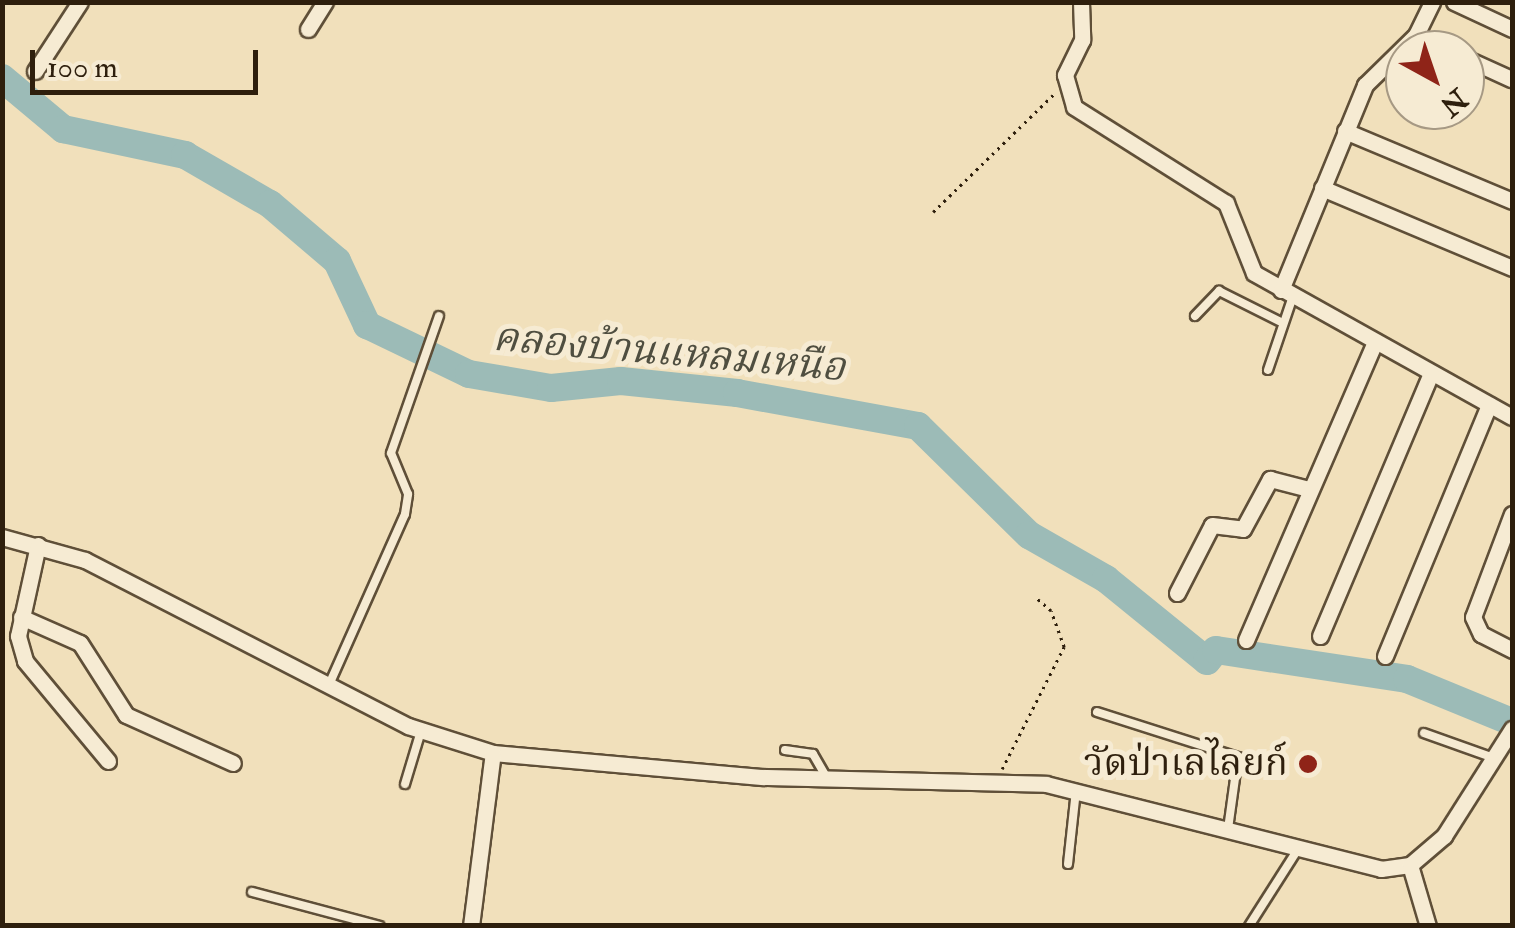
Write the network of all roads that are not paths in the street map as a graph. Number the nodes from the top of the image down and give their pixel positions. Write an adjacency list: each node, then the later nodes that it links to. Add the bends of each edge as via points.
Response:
1 (80, 2): 11 (street)
2 (325, 2): 7 (street)
3 (1081, 2): 18 (street, via 1087,19 1064,92 1087,116 1226,204 1249,268)
4 (1432, 2): 8 (street)
5 (1454, 2): 6 (street)
6 (1512, 29)
7 (308, 30)
8 (1418, 30)
9 (1385, 65): 14 (street, via 1365,85)
10 (1485, 67): 12 (street)
11 (34, 72)
12 (1512, 78): 13 (street)
13 (1512, 93)
14 (1345, 131): 15 (street); 16 (street)
15 (1322, 188): 17 (street); 18 (street)
16 (1512, 202)
17 (1512, 268)
18 (1287, 293): 21 (lane); 22 (street)
19 (440, 316): 37 (lane, via 391,454 408,494 405,514)
20 (1194, 316): 21 (lane, via 1219,291)
21 (1279, 321): 23 (lane)
22 (1376, 342): 24 (street); 27 (street)
23 (1268, 370)
24 (1431, 374): 25 (street); 33 (street)
25 (1490, 406): 26 (street); 36 (street)
26 (1512, 417)
27 (1309, 489): 31 (street, via 1270,479 1243,529 1212,525); 34 (street)
28 (1512, 514): 35 (street, via 1473,617 1481,634)
29 (2, 536): 30 (street)
30 (38, 545): 32 (street); 37 (street, via 160,596)
31 (1177, 593)
32 (21, 618): 45 (street, via 18,636 42,690); 46 (street, via 80,643 126,715)
33 (1320, 636)
34 (1246, 640)
35 (1512, 650)
36 (1385, 656)
37 (328, 687): 39 (street)
38 (1096, 712): 50 (lane, via 1238,758)
39 (421, 730): 43 (street); 48 (lane)
40 (1512, 731): 44 (street)
41 (1424, 734): 44 (lane)
42 (786, 750): 47 (lane, via 813,754)
43 (493, 753): 47 (street); 56 (street)
44 (1494, 758): 53 (street, via 1444,836)
45 (108, 761)
46 (233, 763)
47 (828, 780): 49 (street, via 999,780)
48 (405, 784)
49 (1076, 790): 50 (street); 52 (lane)
50 (1228, 829): 51 (street)
51 (1298, 849): 53 (street, via 1381,870); 57 (lane)
52 (1068, 864)
53 (1410, 865): 58 (street)
54 (252, 892): 55 (lane)
55 (380, 926)
56 (471, 926)
57 (1248, 926)
58 (1428, 926)

